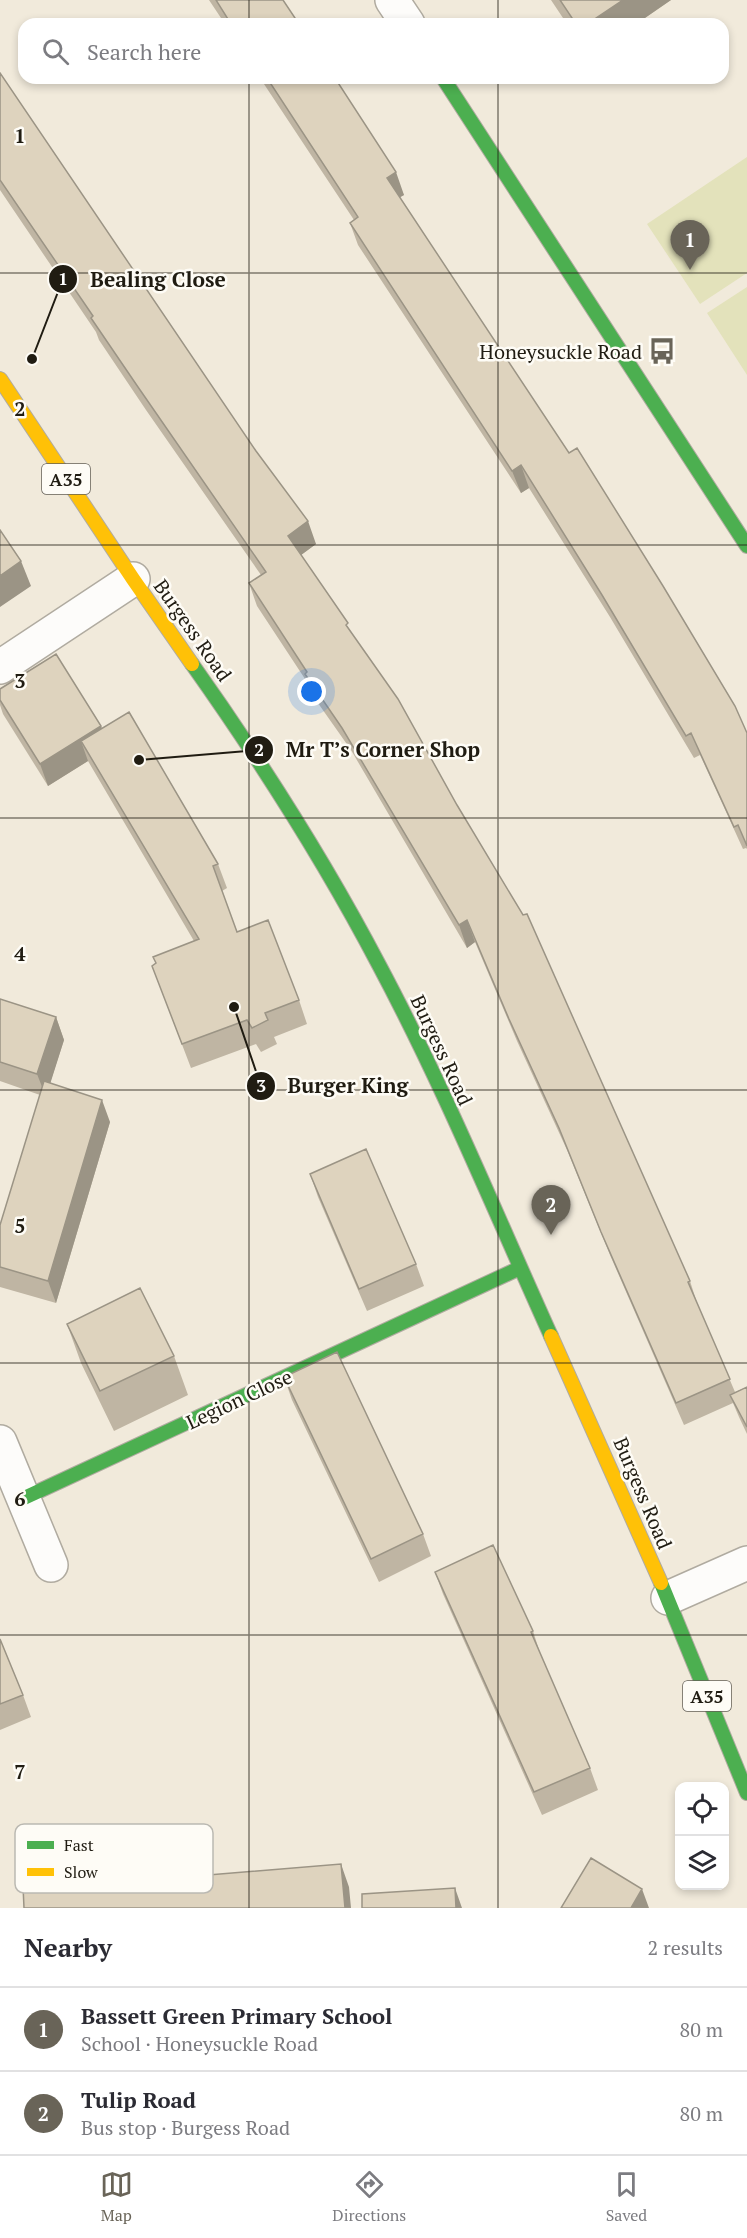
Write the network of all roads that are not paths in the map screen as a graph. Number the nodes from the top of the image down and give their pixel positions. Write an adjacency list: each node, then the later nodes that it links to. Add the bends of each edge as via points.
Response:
1 (392, 0): 2 (street)
2 (404, 18)
3 (447, 84): 5 (main road)
4 (0, 379): 6 (main road, Burgess Road / A35)
5 (747, 546)
6 (133, 579): 7 (street); 8 (main road, Burgess Road / A35, via 241,734 334,884 392,990)
7 (0, 667)
8 (520, 1268): 10 (main road, Legion Close); 13 (main road, Burgess Road / A35)
9 (0, 1442): 10 (street)
10 (24, 1498): 12 (street)
11 (747, 1563): 13 (street)
12 (51, 1564)
13 (668, 1598): 14 (main road, Burgess Road / A35)
14 (747, 1793)

